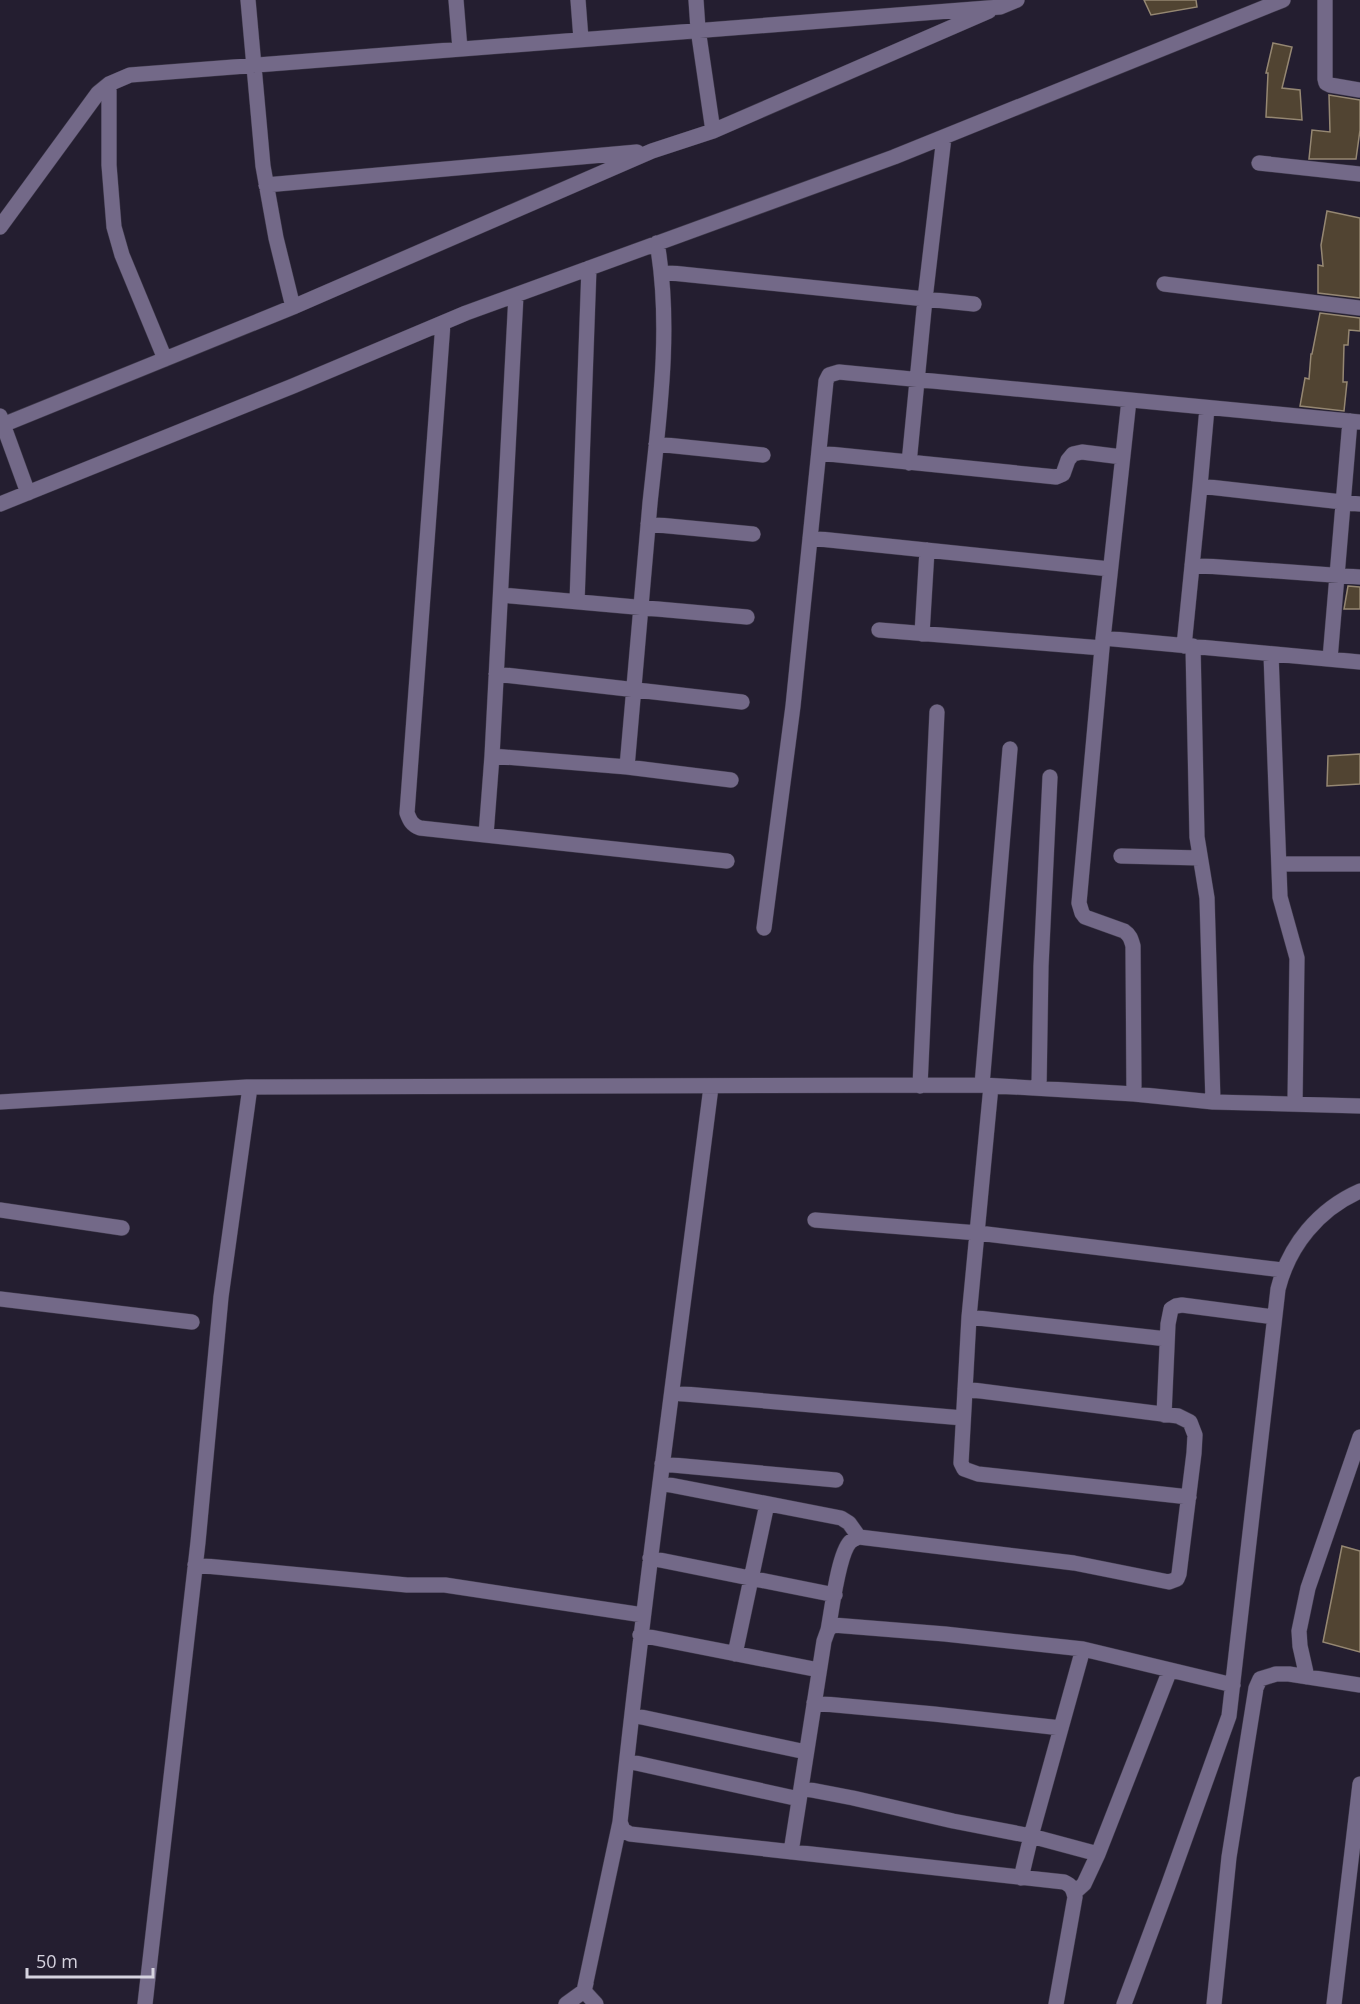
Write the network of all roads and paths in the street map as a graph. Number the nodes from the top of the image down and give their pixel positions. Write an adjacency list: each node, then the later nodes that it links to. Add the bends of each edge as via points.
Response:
1 (248, 0): 12 (street)
2 (456, 0): 11 (street)
3 (578, 0): 10 (street)
4 (696, 0): 9 (street)
5 (1017, 0): 8 (street)
6 (1283, 0): 16 (street)
7 (1325, 0): 14 (street, via 1326,83)
8 (1000, 7): 9 (street); 15 (street)
9 (698, 29): 10 (street); 15 (street)
10 (581, 39): 11 (street)
11 (460, 49): 12 (street)
12 (254, 66): 13 (street, via 130,75); 20 (street)
13 (109, 84): 21 (street, via 98,93); 32 (street, via 114,227)
14 (1360, 90)
15 (713, 131): 17 (street)
16 (944, 137): 22 (street); 27 (street)
17 (652, 151): 20 (street); 29 (street)
18 (1259, 163): 19 (street)
19 (1360, 174)
20 (266, 185): 29 (street)
21 (0, 227)
22 (657, 243): 23 (street); 24 (street)
23 (589, 268): 26 (street); 57 (street)
24 (662, 272): 27 (street); 38 (street, via 663,338)
25 (1164, 284): 30 (street)
26 (516, 295): 31 (street); 56 (street)
27 (924, 299): 28 (street); 33 (street)
28 (974, 304)
29 (293, 307): 32 (street)
30 (1360, 308)
31 (443, 323): 44 (street); 76 (street, via 407,813 413,825 420,828)
32 (165, 359): 37 (street)
33 (916, 378): 34 (street); 39 (street, via 839,372 829,375); 42 (street)
34 (1129, 400): 35 (street); 41 (street)
35 (1207, 408): 36 (street); 43 (street)
36 (1355, 421): 45 (street)
37 (1, 423): 44 (street)
38 (656, 444): 40 (street); 48 (street)
39 (819, 453): 42 (street); 50 (street)
40 (763, 455)
41 (1122, 457): 42 (street, via 1078,452 1068,460 1063,474 1056,477); 53 (street)
42 (909, 462)
43 (1200, 486): 45 (street); 52 (street)
44 (27, 493): 46 (street)
45 (1344, 502): 47 (street); 54 (street)
46 (0, 504)
47 (1360, 504)
48 (648, 524): 49 (street); 58 (street)
49 (753, 534)
50 (810, 538): 51 (street); 82 (street)
51 (927, 550): 53 (street); 61 (street)
52 (1192, 564): 54 (street); 63 (street)
53 (1110, 569): 62 (street)
54 (1337, 575): 55 (street); 65 (street)
55 (1360, 577)
56 (501, 595): 57 (street); 67 (street)
57 (577, 602): 58 (street)
58 (640, 609): 59 (street); 68 (street)
59 (747, 617)
60 (879, 630): 61 (street)
61 (922, 634): 62 (street)
62 (1102, 643): 63 (street); 88 (street, via 1079,903 1085,917 1124,931 1131,939)
63 (1188, 646): 64 (street); 78 (street)
64 (1271, 654): 65 (street); 80 (street)
65 (1330, 659): 66 (street)
66 (1360, 662)
67 (496, 674): 68 (street); 72 (street)
68 (633, 690): 69 (street); 73 (street)
69 (742, 702)
70 (937, 712): 84 (street)
71 (1010, 749): 83 (street)
72 (492, 756): 73 (street); 76 (street)
73 (627, 767): 75 (street)
74 (1050, 777): 87 (street)
75 (731, 780)
76 (486, 835): 79 (street)
77 (1121, 856): 78 (street)
78 (1200, 858): 89 (street, via 1207,898)
79 (727, 861)
80 (1279, 864): 81 (street); 91 (street, via 1280,897 1297,958)
81 (1360, 864)
82 (765, 928)
83 (986, 1085): 84 (street); 87 (street); 97 (street)
84 (920, 1086): 86 (street)
85 (250, 1087): 86 (street); 90 (street); 117 (street, via 221,1297)
86 (711, 1087): 105 (street)
87 (1039, 1088): 88 (street)
88 (1134, 1094): 89 (street)
89 (1213, 1101): 91 (street)
90 (0, 1102)
91 (1295, 1103): 92 (street)
92 (1360, 1106)
93 (1360, 1191): 98 (street, via 1317,1218)
94 (0, 1210): 96 (street)
95 (815, 1220): 97 (street)
96 (122, 1228)
97 (978, 1233): 98 (street); 100 (street)
98 (1282, 1270): 101 (street)
99 (0, 1299): 102 (street)
100 (969, 1317): 103 (street); 104 (street)
101 (1274, 1317): 103 (street, via 1176,1306 1169,1316); 128 (street)
102 (192, 1322)
103 (1167, 1339): 106 (street)
104 (965, 1389): 106 (street); 107 (street)
105 (673, 1393): 107 (street); 109 (street)
106 (1164, 1415): 113 (street, via 1186,1419 1194,1429)
107 (963, 1418): 113 (street, via 960,1456 964,1469 970,1472)
108 (1360, 1437): 110 (street)
109 (662, 1464): 111 (street); 112 (street)
110 (1355, 1472): 127 (street, via 1308,1588 1299,1631)
111 (836, 1480)
112 (660, 1483): 114 (street); 116 (street)
113 (1189, 1497): 115 (street, via 1179,1574 1174,1581 1074,1563)
114 (767, 1504): 115 (street, via 841,1518); 118 (street)
115 (859, 1538): 119 (street, via 848,1544)
116 (650, 1558): 118 (street); 120 (street)
117 (195, 1565): 120 (street, via 407,1585 445,1585); 146 (street)
118 (751, 1578): 119 (street); 124 (street)
119 (835, 1595): 121 (street)
120 (643, 1615): 122 (street)
121 (828, 1630): 123 (street, via 837,1624); 125 (street)
122 (640, 1635): 124 (street); 131 (street)
123 (1083, 1649): 126 (street); 132 (street)
124 (735, 1654): 125 (street)
125 (819, 1670): 130 (street)
126 (1170, 1670): 128 (street); 141 (street)
127 (1307, 1677): 129 (street); 151 (street, via 1276,1674 1260,1679 1256,1688 1229,1857)
128 (1233, 1685): 150 (street, via 1228,1716)
129 (1360, 1685)
130 (814, 1703): 132 (street); 133 (street)
131 (632, 1715): 133 (street); 134 (street)
132 (1061, 1728): 138 (street)
133 (806, 1752): 136 (street)
134 (627, 1761): 136 (street); 137 (street)
135 (1360, 1784): 139 (street)
136 (800, 1794): 138 (street, via 853,1798); 140 (street)
137 (622, 1826): 140 (street, via 630,1834); 145 (street)
138 (1031, 1836): 141 (street); 143 (street)
139 (1354, 1840): 142 (street); 152 (street)
140 (791, 1852): 143 (street)
141 (1098, 1854): 144 (street, via 1084,1884)
142 (1360, 1861)
143 (1021, 1878): 144 (street, via 1064,1882)
144 (1074, 1893): 149 (street)
145 (584, 1991): 147 (street); 148 (street)
146 (145, 2004)
147 (566, 2004)
148 (596, 2004)
149 (1056, 2004)
150 (1124, 2004)
151 (1214, 2004)
152 (1334, 2004)

